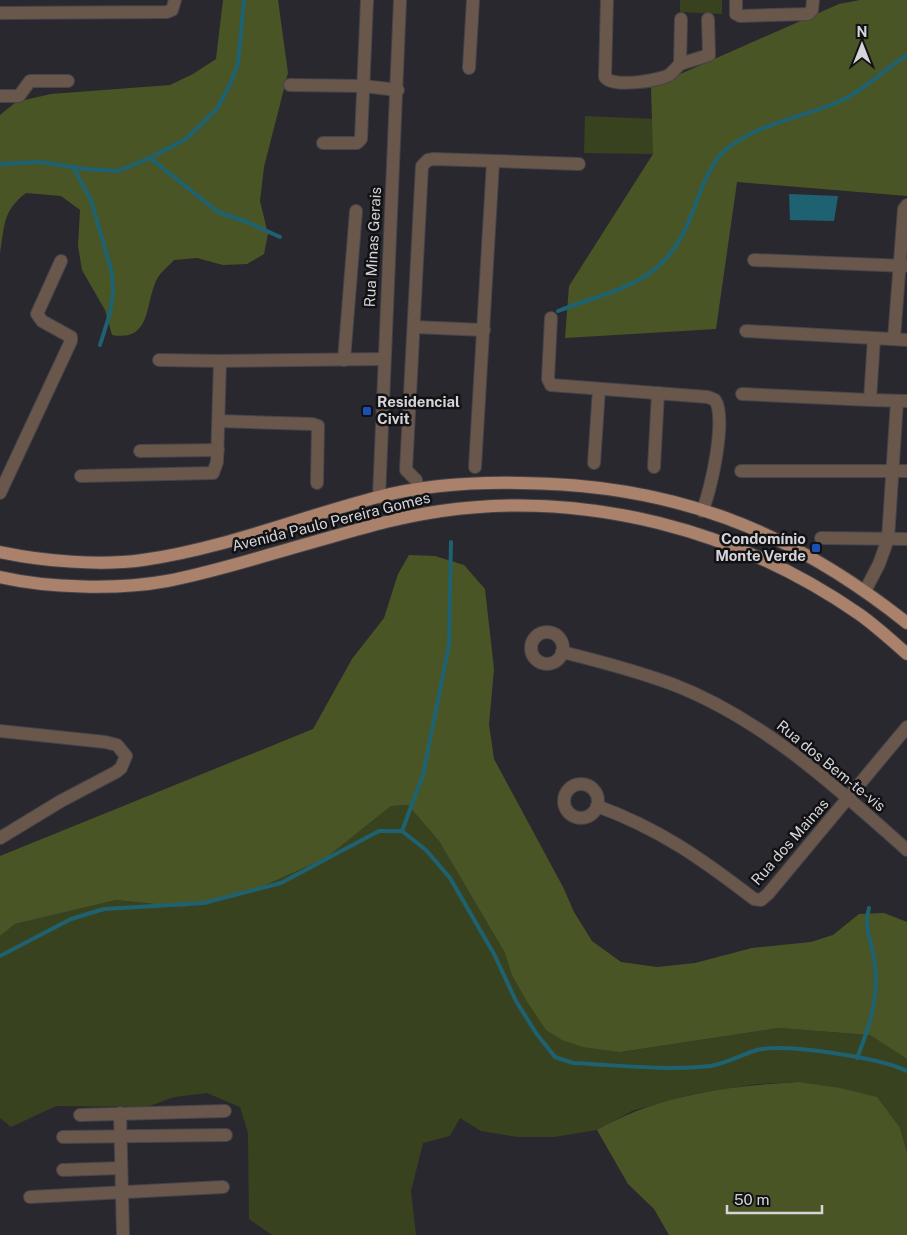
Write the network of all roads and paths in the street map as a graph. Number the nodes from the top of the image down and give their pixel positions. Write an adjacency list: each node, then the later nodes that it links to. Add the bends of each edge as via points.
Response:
1 (176, 0): 8 (street, via 172,10 167,12)
2 (367, 0): 15 (street)
3 (400, 0): 16 (street, Rua Minas Gerais)
4 (473, 0): 12 (street)
5 (607, 0): 11 (street, via 605,77 612,82 638,82 668,75)
6 (736, 0): 7 (street, via 736,14 740,16 808,14)
7 (813, 0)
8 (0, 13)
9 (681, 19): 11 (street)
10 (708, 19): 11 (street, via 709,55)
11 (680, 64)
12 (469, 68)
13 (68, 82): 17 (street, via 30,81 19,96)
14 (290, 85): 15 (street)
15 (363, 86): 16 (street); 18 (street, via 359,142)
16 (398, 90): 32 (street, Rua Minas Gerais)
17 (0, 96)
18 (323, 143)
19 (493, 162): 20 (street); 27 (street, via 434,159 422,166); 28 (street)
20 (579, 164)
21 (907, 205): 25 (street, via 904,209)
22 (356, 211): 34 (street)
23 (61, 260): 53 (street, via 37,314 42,321 71,336 72,341)
24 (754, 260): 25 (street)
25 (904, 265): 31 (street)
26 (551, 318): 36 (street, via 549,383)
27 (414, 327): 28 (street); 52 (street, via 406,470 416,480)
28 (484, 330): 45 (street)
29 (746, 332): 30 (street)
30 (874, 338): 31 (street); 39 (street)
31 (901, 339)
32 (383, 359): 34 (street); 54 (street, Rua Minas Gerais)
33 (159, 360): 35 (street)
34 (344, 360): 35 (street)
35 (220, 361): 41 (street)
36 (599, 389): 37 (street); 44 (street)
37 (658, 393): 46 (street); 55 (street, via 708,397 717,403 714,475)
38 (742, 394): 39 (street)
39 (870, 400): 40 (street)
40 (902, 401): 48 (street)
41 (219, 421): 42 (street); 51 (street, via 318,426)
42 (218, 450): 43 (street); 50 (street, via 215,470 207,475)
43 (140, 451)
44 (594, 463)
45 (475, 467)
46 (654, 467)
47 (741, 471): 48 (street)
48 (891, 471): 49 (street); 57 (street)
49 (907, 472)
50 (81, 476)
51 (317, 483)
52 (418, 489): 54 (main road, Avenida Paulo Pereira Gomes); 55 (main road, Avenida Paulo Pereira Gomes, via 476,483 579,484 628,491)
53 (0, 493)
54 (379, 497): 59 (main road, Avenida Paulo Pereira Gomes, via 143,560 55,559)
55 (702, 511): 61 (main road, Avenida Paulo Pereira Gomes, via 742,524 795,548)
56 (822, 538): 57 (street)
57 (888, 538): 58 (street); 61 (street, via 880,564)
58 (907, 539)
59 (0, 552)
60 (0, 577): 64 (main road, Avenida Paulo Pereira Gomes, via 52,585 155,582 426,514 494,507 585,510 654,521 744,551 840,602 870,622)
61 (865, 591): 62 (main road, Avenida Paulo Pereira Gomes)
62 (907, 624)
63 (562, 652): 67 (street, Rua dos Bem-te-vis, via 656,679 712,703 787,749)
64 (907, 654)
65 (907, 727): 67 (street, Rua dos Mainas)
66 (0, 731): 69 (street, via 105,742 117,745 126,756 121,768 111,776 61,801)
67 (849, 799): 68 (street, Rua dos Mainas, via 768,894 758,900 659,832); 70 (street, Rua dos Bem-te-vis)
68 (597, 806)
69 (0, 838)
70 (907, 850)
71 (225, 1111): 73 (street)
72 (80, 1114): 73 (street)
73 (120, 1114): 75 (street)
74 (226, 1134): 75 (street)
75 (120, 1136): 76 (street); 77 (street)
76 (63, 1137)
77 (121, 1168): 78 (street); 80 (street)
78 (63, 1170)
79 (224, 1187): 80 (street)
80 (122, 1192): 81 (street); 82 (street)
81 (30, 1197)
82 (123, 1235)

